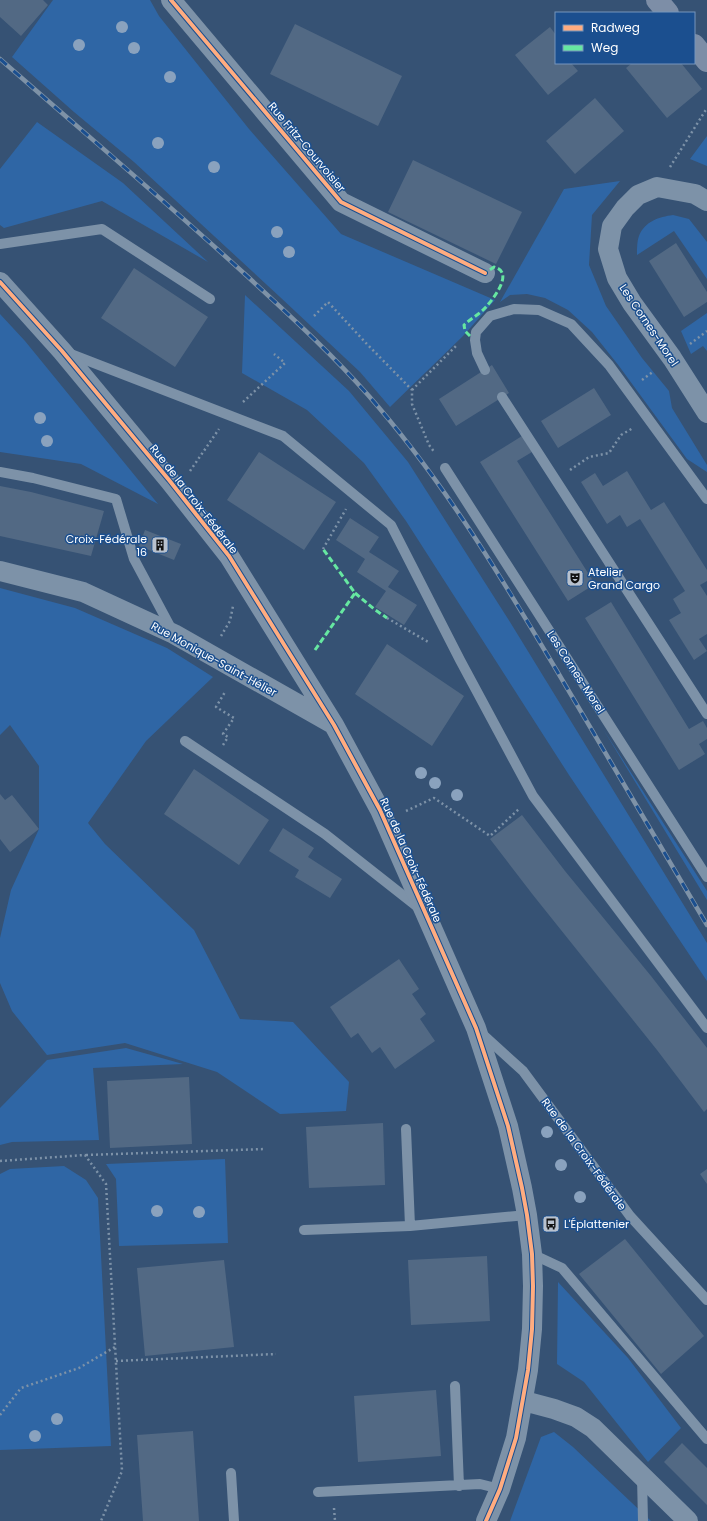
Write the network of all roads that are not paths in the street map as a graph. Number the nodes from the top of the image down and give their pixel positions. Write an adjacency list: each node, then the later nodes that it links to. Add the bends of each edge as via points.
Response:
1 (171, 0): 8 (street, Rue Fritz-Courvoisier, via 341,202)
2 (657, 0): 3 (main road)
3 (667, 12)
4 (695, 46): 5 (main road)
5 (707, 61)
6 (707, 201): 14 (street, Les Cornes-Morel, via 695,194 657,187 638,195 624,208 612,226 608,249 617,278 632,303)
7 (0, 244): 10 (lane, via 102,229)
8 (485, 272)
9 (0, 282): 11 (street, Rue de la Croix-Fédérale)
10 (210, 299)
11 (62, 351): 21 (street, Rue de la Croix-Fédérale, via 229,556); 26 (lane, Rue de la Croix-Fédérale, via 283,436 391,526 533,796)
12 (485, 370): 17 (lane, via 476,353 475,340 476,332 490,316 514,309 539,310 571,324 609,366)
13 (502, 397): 20 (lane)
14 (707, 412)
15 (445, 468): 23 (lane, Les Cornes-Morel)
16 (0, 472): 19 (lane, via 116,500 134,559)
17 (707, 500)
18 (0, 571): 19 (street, Rue Monique-Saint-Hélier, via 83,592)
19 (174, 634): 21 (street, Rue Monique-Saint-Hélier)
20 (707, 714)
21 (334, 725): 24 (street, Rue de la Croix-Fédérale, via 380,810)
22 (185, 741): 24 (lane, via 325,834)
23 (707, 877)
24 (427, 915): 25 (street, Rue de la Croix-Fédérale)
25 (476, 1028): 28 (street, Rue de la Croix-Fédérale, via 508,1126); 32 (lane, Rue de la Croix-Fédérale, via 523,1071 630,1216)
26 (707, 1028)
27 (406, 1129): 29 (lane)
28 (527, 1215): 29 (lane); 31 (street, Rue de la Croix-Fédérale)
29 (410, 1226): 30 (lane)
30 (304, 1230)
31 (532, 1254): 34 (street, Rue de la Croix-Fédérale, via 532,1329); 35 (lane, via 562,1268)
32 (707, 1300)
33 (455, 1386): 38 (lane)
34 (524, 1401): 37 (street, via 576,1417 593,1428); 39 (street, Rue de la Croix-Fédérale, via 516,1438)
35 (707, 1439)
36 (231, 1473): 41 (lane)
37 (642, 1476): 43 (lane); 44 (street)
38 (459, 1486): 39 (lane, via 480,1484); 40 (lane)
39 (500, 1489): 42 (street, Rue de la Croix-Fédérale)
40 (318, 1492)
41 (234, 1521)
42 (486, 1521)
43 (643, 1521)
44 (688, 1521)

